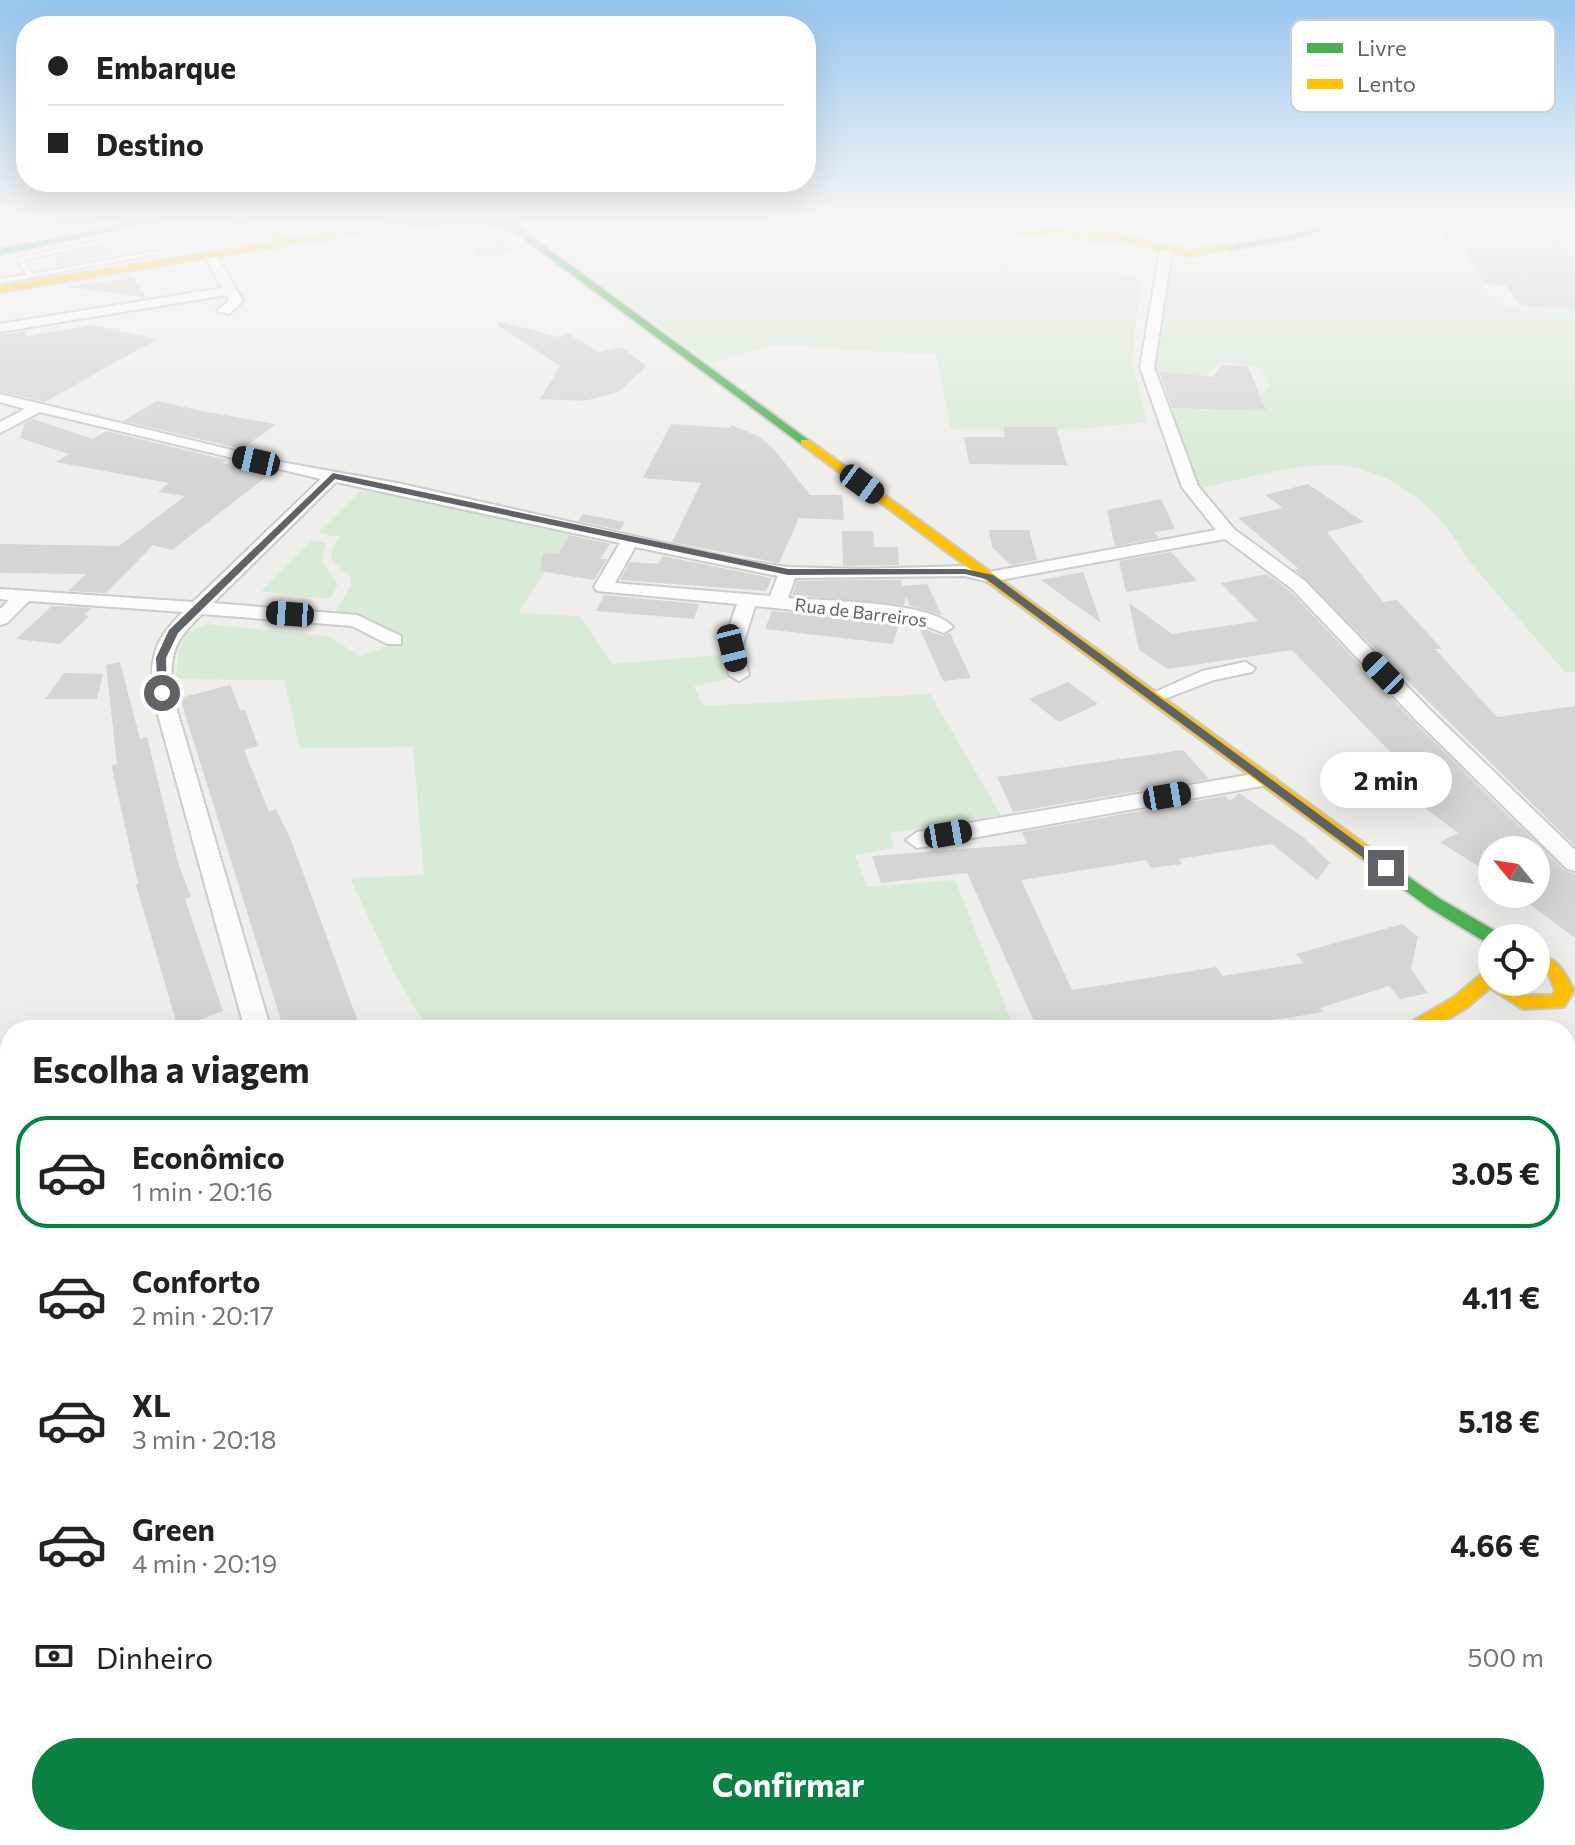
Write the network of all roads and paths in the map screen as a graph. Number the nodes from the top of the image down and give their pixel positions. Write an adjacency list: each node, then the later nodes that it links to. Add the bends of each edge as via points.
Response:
1 (157, 302): 6 (street)
2 (235, 302): 5 (street)
3 (620, 302): 14 (main road)
4 (1156, 302): 11 (street, via 1147,367 1190,487)
5 (224, 311)
6 (0, 328)
7 (0, 398): 8 (street)
8 (37, 408): 9 (street); 10 (street)
9 (0, 428)
10 (333, 476): 12 (street); 19 (street)
11 (1228, 533): 14 (street); 28 (street, via 1253,546 1304,591)
12 (630, 540): 13 (street); 17 (street, Rua de Barreiros, via 603,587)
13 (788, 572): 14 (street, via 965,571); 18 (street, Rua de Barreiros)
14 (989, 577): 25 (main road)
15 (0, 594): 16 (street)
16 (26, 594): 19 (street); 20 (street)
17 (748, 600): 18 (street, Rua de Barreiros); 24 (street, via 732,648)
18 (777, 602): 21 (street, Rua de Barreiros, via 915,616)
19 (197, 607): 22 (street, via 357,621); 42 (street, via 164,645 162,693)
20 (0, 619)
21 (944, 627)
22 (394, 640)
23 (1245, 668): 25 (street, via 1209,675)
24 (739, 675)
25 (1154, 697): 26 (main road)
26 (1265, 779): 27 (street); 29 (main road)
27 (917, 840)
28 (1575, 863)
29 (1450, 914): 30 (main road); 31 (main road)
30 (1478, 930)
31 (1478, 951)
32 (1550, 963): 33 (main road)
33 (1575, 968)
34 (1550, 970): 36 (main road)
35 (1478, 980): 38 (main road)
36 (1570, 990): 40 (main road)
37 (1512, 996): 39 (main road)
38 (1461, 1002): 39 (main road); 43 (main road)
39 (1525, 1003): 40 (main road)
40 (1548, 1005): 41 (main road)
41 (1575, 1017)
42 (255, 1020)
43 (1430, 1020)

